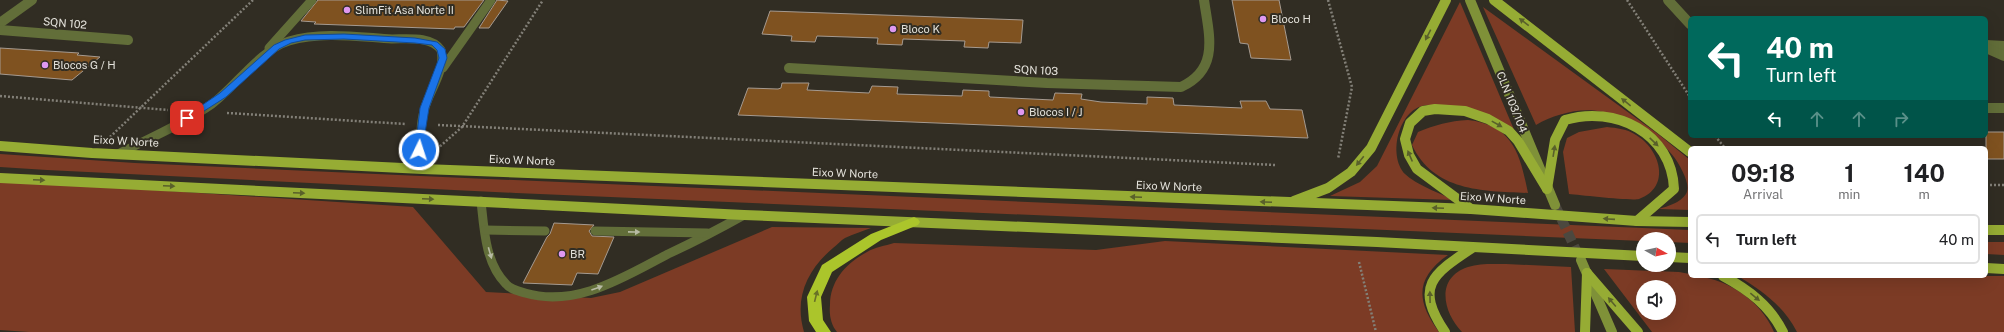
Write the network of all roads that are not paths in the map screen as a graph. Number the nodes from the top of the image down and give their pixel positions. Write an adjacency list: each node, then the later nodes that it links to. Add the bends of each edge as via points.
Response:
1 (32, 0): 10 (street)
2 (312, 0): 18 (lane)
3 (491, 0): 19 (lane)
4 (1204, 0): 17 (street, SQN 103, via 1208,56 1200,76 1180,87 1047,83)
5 (1446, 0): 29 (main road, one-way to 29, via 1371,148 1351,172 1328,188)
6 (1470, 0): 27 (street, CLN 103/104)
7 (1494, 0): 23 (main road, one-way to 7)
8 (1668, 0): 9 (street)
9 (1688, 22)
10 (0, 23)
11 (0, 30): 12 (street, SQN 102)
12 (128, 40)
13 (2004, 46): 14 (street)
14 (1988, 47)
15 (1988, 48): 16 (street)
16 (2004, 56)
17 (789, 68)
18 (251, 70): 19 (lane, via 277,47 288,41 344,36 434,43 441,49 443,58); 24 (lane, via 223,95 198,112)
19 (439, 74): 25 (lane, via 424,108 421,124 419,150)
20 (1988, 108): 21 (street)
21 (2004, 108)
22 (0, 146): 24 (main road, Eixo W Norte)
23 (1688, 150)
24 (118, 154): 25 (main road, Eixo W Norte)
25 (423, 166): 29 (main road, Eixo W Norte, one-way to 25)
26 (0, 178): 28 (main road, one-way to 28)
27 (1547, 189): 30 (street, CLN 103/104); 31 (main road, one-way to 27, via 1417,169 1409,155 1405,139 1410,123 1423,111 1465,111 1509,130); 33 (main road, one-way to 33, via 1555,140 1565,120 1596,116 1631,124 1662,149 1674,173 1674,189)
28 (481, 201): 32 (main road); 36 (lane)
29 (1288, 203): 31 (main road, Eixo W Norte, one-way to 29)
30 (1555, 204)
31 (1471, 209): 33 (main road, Eixo W Norte, one-way to 31)
32 (744, 215): 34 (main road); 41 (lane)
33 (1637, 221): 35 (main road, Eixo W Norte)
34 (914, 222): 42 (main road); 51 (highway, one-way to 34, via 816,321 814,297 827,269 876,237)
35 (1688, 222)
36 (485, 230): 39 (lane); 41 (lane, one-way to 41, via 492,261 506,285 539,297 578,294 619,280)
37 (1988, 230): 38 (main road)
38 (2004, 230)
39 (545, 231)
40 (595, 231): 41 (lane, one-way to 41)
41 (710, 233)
42 (1472, 248): 43 (main road); 52 (main road, one-way to 42, via 1436,320 1430,304 1429,289 1438,272)
43 (1636, 256)
44 (1676, 257): 45 (main road)
45 (1688, 258)
46 (1581, 260): 49 (street)
47 (1988, 268): 48 (main road)
48 (2004, 269)
49 (1587, 273): 53 (main road); 54 (street); 55 (main road, one-way to 49)
50 (1727, 278): 56 (main road, one-way to 56, via 1764,304 1777,319)
51 (824, 332)
52 (1445, 332)
53 (1585, 332)
54 (1612, 332)
55 (1638, 332)
56 (1783, 332)

